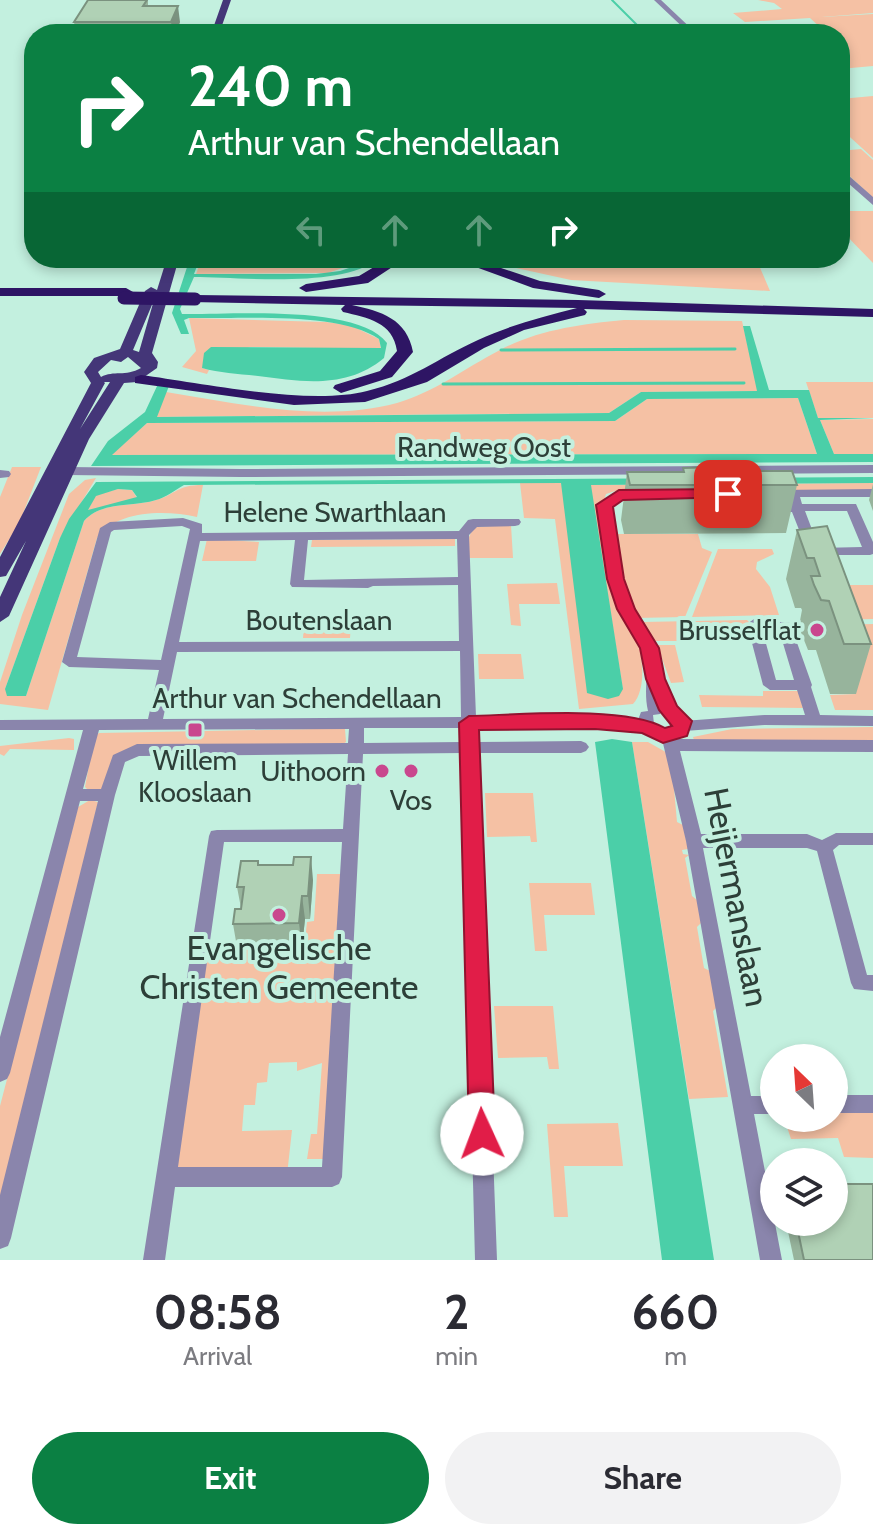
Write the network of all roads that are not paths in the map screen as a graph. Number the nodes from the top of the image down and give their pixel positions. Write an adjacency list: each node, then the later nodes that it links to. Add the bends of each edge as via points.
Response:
1 (227, 0): 3 (main road)
2 (657, 0): 4 (street)
3 (219, 24)
4 (683, 24)
5 (850, 180): 6 (street)
6 (873, 202)
7 (158, 268): 16 (main road)
8 (170, 268): 16 (main road, via 152,330)
9 (383, 268): 12 (highway, via 339,286)
10 (488, 268): 14 (highway, via 538,285)
11 (0, 295): 12 (highway, bridge)
12 (196, 296): 13 (highway); 14 (highway)
13 (241, 299): 14 (highway); 16 (highway, via 371,313 401,332 405,352 386,374 340,388 279,388)
14 (721, 305): 15 (highway); 16 (highway, via 614,308 551,318 498,336 405,386 343,400 294,400 164,381)
15 (873, 310)
16 (128, 368): 17 (main road); 17 (main road, via 130,383)
17 (98, 400): 19 (main road)
18 (873, 469): 19 (street, Randweg Oost)
19 (64, 470): 30 (main road); 32 (main road)
20 (873, 493): 22 (street)
21 (760, 494): 22 (street)
22 (792, 494): 23 (street)
23 (798, 507): 23 (street, via 814,552 870,551 852,507); 24 (street)
24 (754, 508)
25 (620, 509): 40 (street, Heijermanslaan, via 651,501 619,495 604,505 615,579 650,648 656,679 652,689)
26 (515, 522): 27 (street, Helene Swarthlaan, via 473,523)
27 (463, 535): 29 (street, Helene Swarthlaan); 31 (street)
28 (196, 537): 29 (street, Helene Swarthlaan); 34 (street); 35 (street, via 197,527 183,522 110,526 68,658 74,665)
29 (302, 537): 31 (street, via 297,584)
30 (0, 572)
31 (464, 581): 33 (street)
32 (0, 616)
33 (466, 646): 34 (street, Boutenslaan); 39 (street)
34 (172, 647): 35 (street)
35 (168, 665): 43 (street)
36 (805, 685): 36 (street, via 785,626 754,624 770,685); 37 (street)
37 (814, 721): 38 (street, Arthur van Schendellaan); 40 (street, Arthur van Schendellaan)
38 (873, 721)
39 (469, 723): 40 (street, Arthur van Schendellaan); 41 (street, Arthur van Schendellaan); 46 (street)
40 (665, 723): 45 (street, Arthur van Schendellaan); 53 (street, Heijermanslaan)
41 (357, 724): 43 (street, Arthur van Schendellaan); 48 (street)
42 (0, 725): 44 (street, Arthur van Schendellaan)
43 (154, 725): 44 (street, Arthur van Schendellaan)
44 (92, 726): 49 (street)
45 (873, 746)
46 (469, 747): 47 (street, Arthur van Schendellaan); 48 (street, Arthur van Schendellaan); 64 (street)
47 (581, 747)
48 (356, 748): 50 (street, Arthur van Schendellaan, via 129,751 118,759); 51 (street)
49 (75, 795): 50 (street); 56 (street)
50 (107, 795): 62 (street)
51 (352, 835): 61 (street, via 217,836); 61 (street, via 332,1177)
52 (873, 839): 54 (street, via 836,839)
53 (694, 841): 54 (street, via 807,841); 59 (street, Heijermanslaan)
54 (824, 847): 55 (street, via 860,983)
55 (873, 983)
56 (0, 1073)
57 (848, 1104): 58 (street)
58 (873, 1104)
59 (745, 1105): 60 (street); 65 (street, Heijermanslaan)
60 (760, 1105)
61 (167, 1177): 63 (street)
62 (0, 1238)
63 (154, 1260)
64 (486, 1260)
65 (771, 1260)

